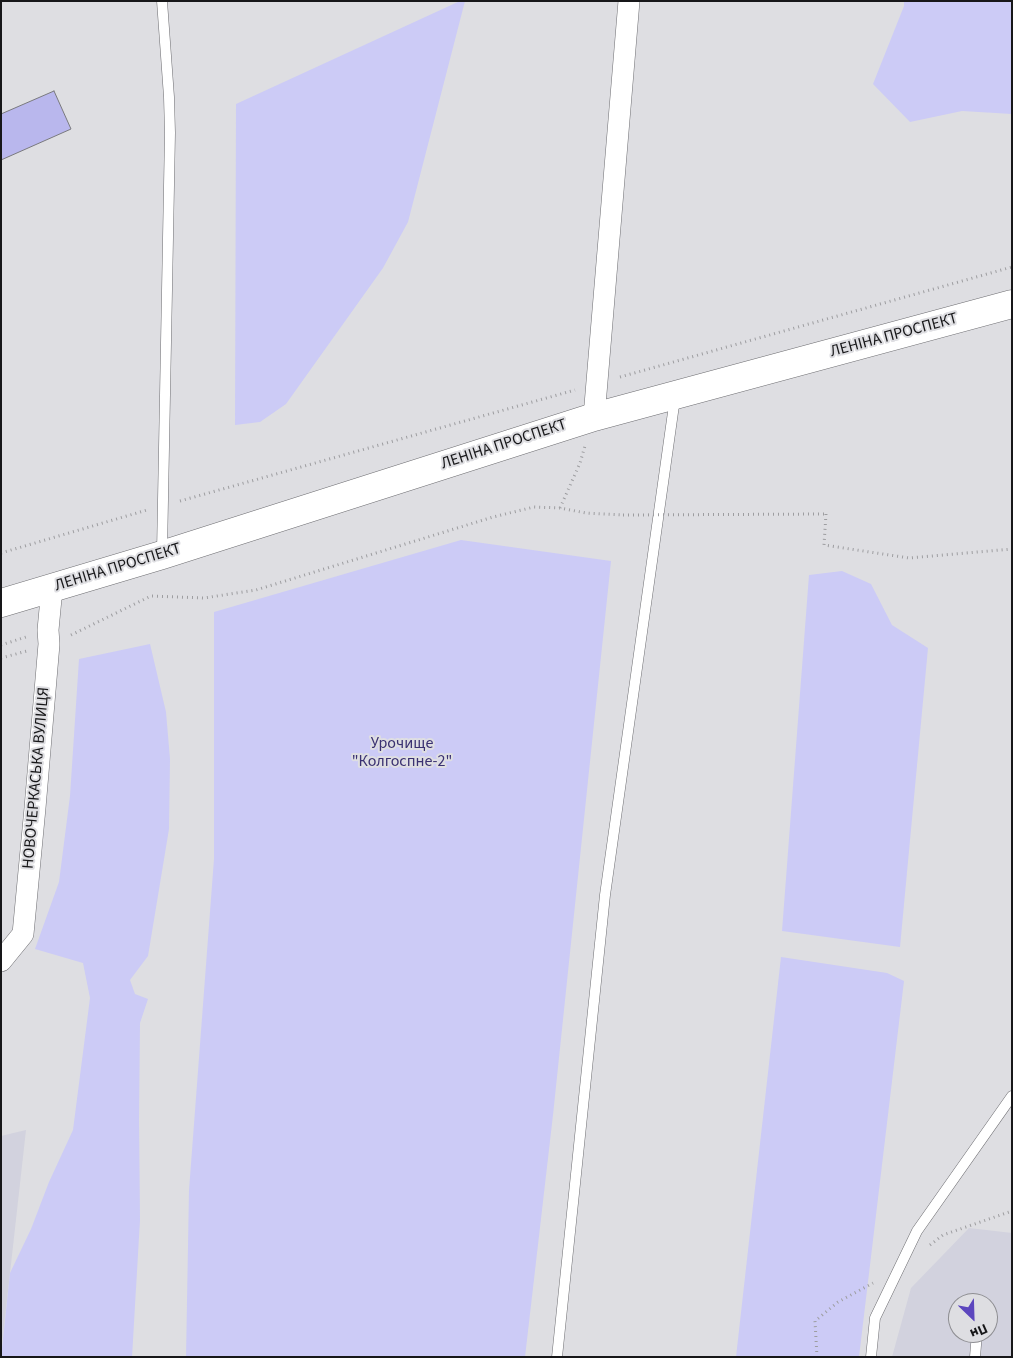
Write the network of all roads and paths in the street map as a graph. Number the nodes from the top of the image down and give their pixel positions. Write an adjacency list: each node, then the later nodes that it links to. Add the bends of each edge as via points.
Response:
1 (162, 1): 6 (lane, via 170,132)
2 (628, 1): 5 (street)
3 (1012, 304): 4 (main road, ЛЕНІНА ПРОСПЕКТ)
4 (676, 394): 5 (main road, ЛЕНІНА ПРОСПЕКТ); 18 (lane, via 605,895)
5 (594, 417): 7 (path, via 580,462); 10 (main road, ЛЕНІНА ПРОСПЕКТ)
6 (163, 506): 9 (path); 10 (lane)
7 (560, 508): 8 (path, bridge, via 623,515 826,514 824,545 909,558); 13 (path, via 534,507 493,517 256,590 204,598 151,596)
8 (1012, 549)
9 (1, 553)
10 (162, 555): 11 (main road, ЛЕНІНА ПРОСПЕКТ)
11 (52, 588): 12 (main road, ЛЕНІНА ПРОСПЕКТ); 13 (street, НОВОЧЕРКАСЬКА ВУЛИЦЯ)
12 (1, 603)
13 (49, 644): 14 (path); 15 (street, НОВОЧЕРКАСЬКА ВУЛИЦЯ, via 23,934)
14 (1, 658)
15 (1, 961)
16 (1012, 1096): 19 (lane, via 917,1231 875,1318)
17 (976, 1343): 20 (lane)
18 (557, 1357)
19 (870, 1357)
20 (975, 1357)

